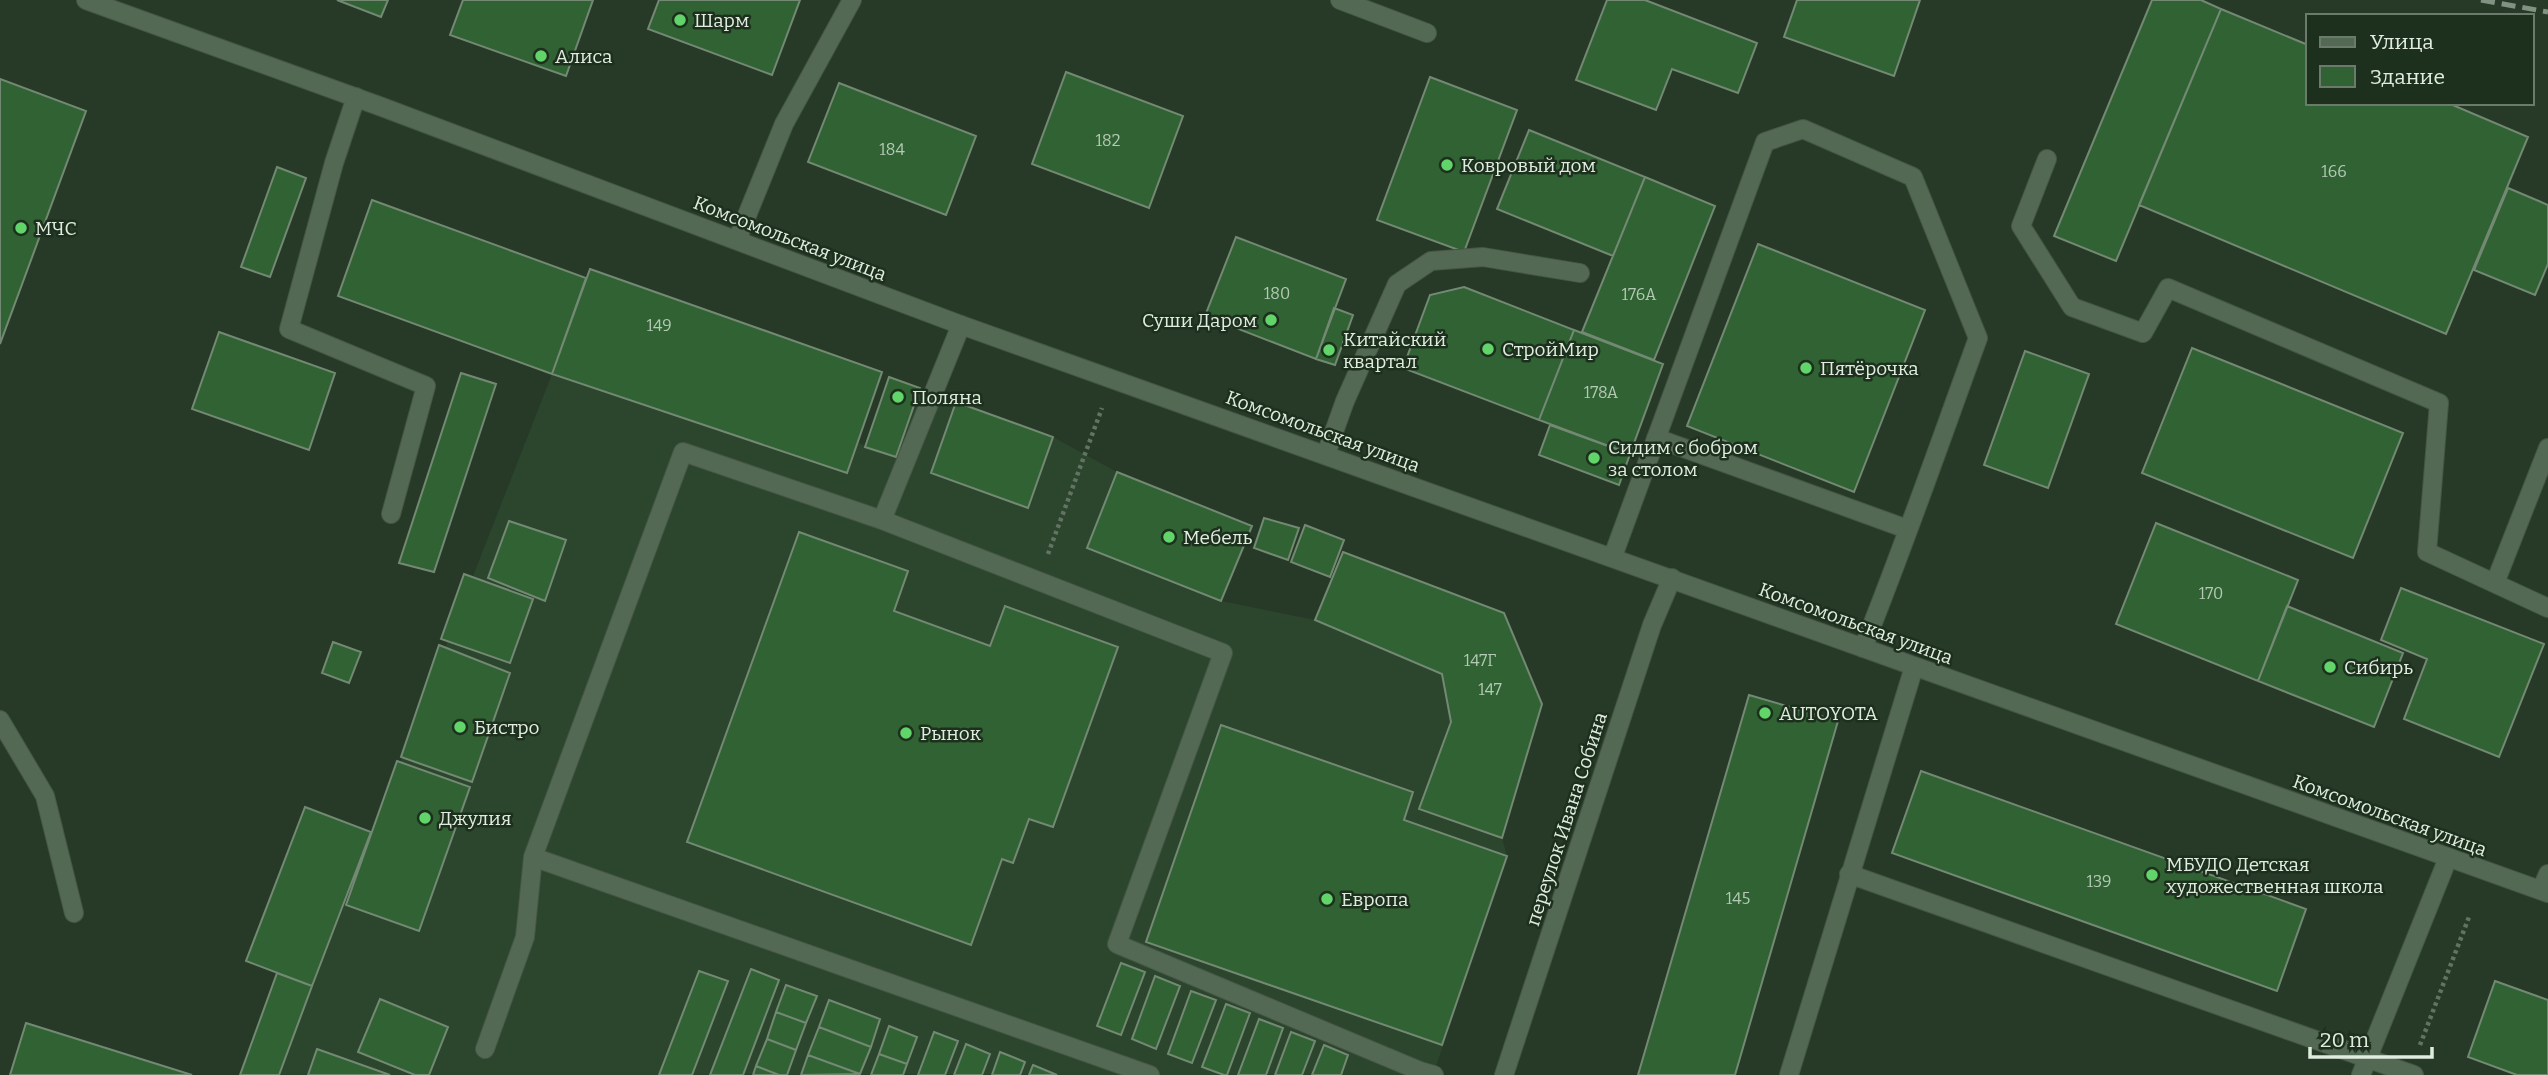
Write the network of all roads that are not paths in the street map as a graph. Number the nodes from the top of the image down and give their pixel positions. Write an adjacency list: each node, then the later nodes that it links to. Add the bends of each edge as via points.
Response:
1 (86, 0): 5 (main road, Комсомольская улица)
2 (852, 0): 7 (main road, via 784,124)
3 (1340, 0): 4 (main road)
4 (1427, 33)
5 (356, 97): 7 (main road, Комсомольская улица); 13 (main road, via 289,329 426,386)
6 (2047, 159): 18 (main road, via 2021,226 2072,307 2143,333 2168,288 2439,403 2427,552)
7 (737, 240): 9 (main road, Комсомольская улица)
8 (1580, 273): 12 (main road, via 1483,257 1431,261 1397,284)
9 (961, 324): 12 (main road, Комсомольская улица); 14 (main road)
10 (1657, 438): 15 (main road); 15 (main road, via 1765,142 1803,129 1913,177 1978,338); 16 (main road)
11 (2548, 448): 18 (main road)
12 (1326, 454): 16 (main road, Комсомольская улица)
13 (391, 514)
14 (882, 520): 23 (main road, via 683,452); 30 (main road, via 1223,653 1117,944)
15 (1907, 530): 20 (main road)
16 (1613, 556): 17 (main road, Комсомольская улица)
17 (1672, 578): 20 (main road, Комсомольская улица); 33 (main road, переулок Ивана Собина, via 1652,625)
18 (2496, 583): 19 (main road)
19 (2548, 608)
20 (1863, 649): 21 (main road, Комсомольская улица)
21 (1914, 667): 24 (main road, Комсомольская улица); 25 (main road)
22 (0, 720): 27 (main road, via 45,796)
23 (533, 857): 28 (main road, via 526,937); 32 (main road)
24 (2448, 858): 26 (main road, Комсомольская улица); 29 (main road)
25 (1849, 874): 29 (main road); 34 (main road)
26 (2546, 885)
27 (74, 913)
28 (485, 1049)
29 (2369, 1057): 31 (main road); 35 (main road)
30 (1424, 1074)
31 (2412, 1074)
32 (1150, 1075)
33 (1504, 1075)
34 (1789, 1075)
35 (2361, 1075)

